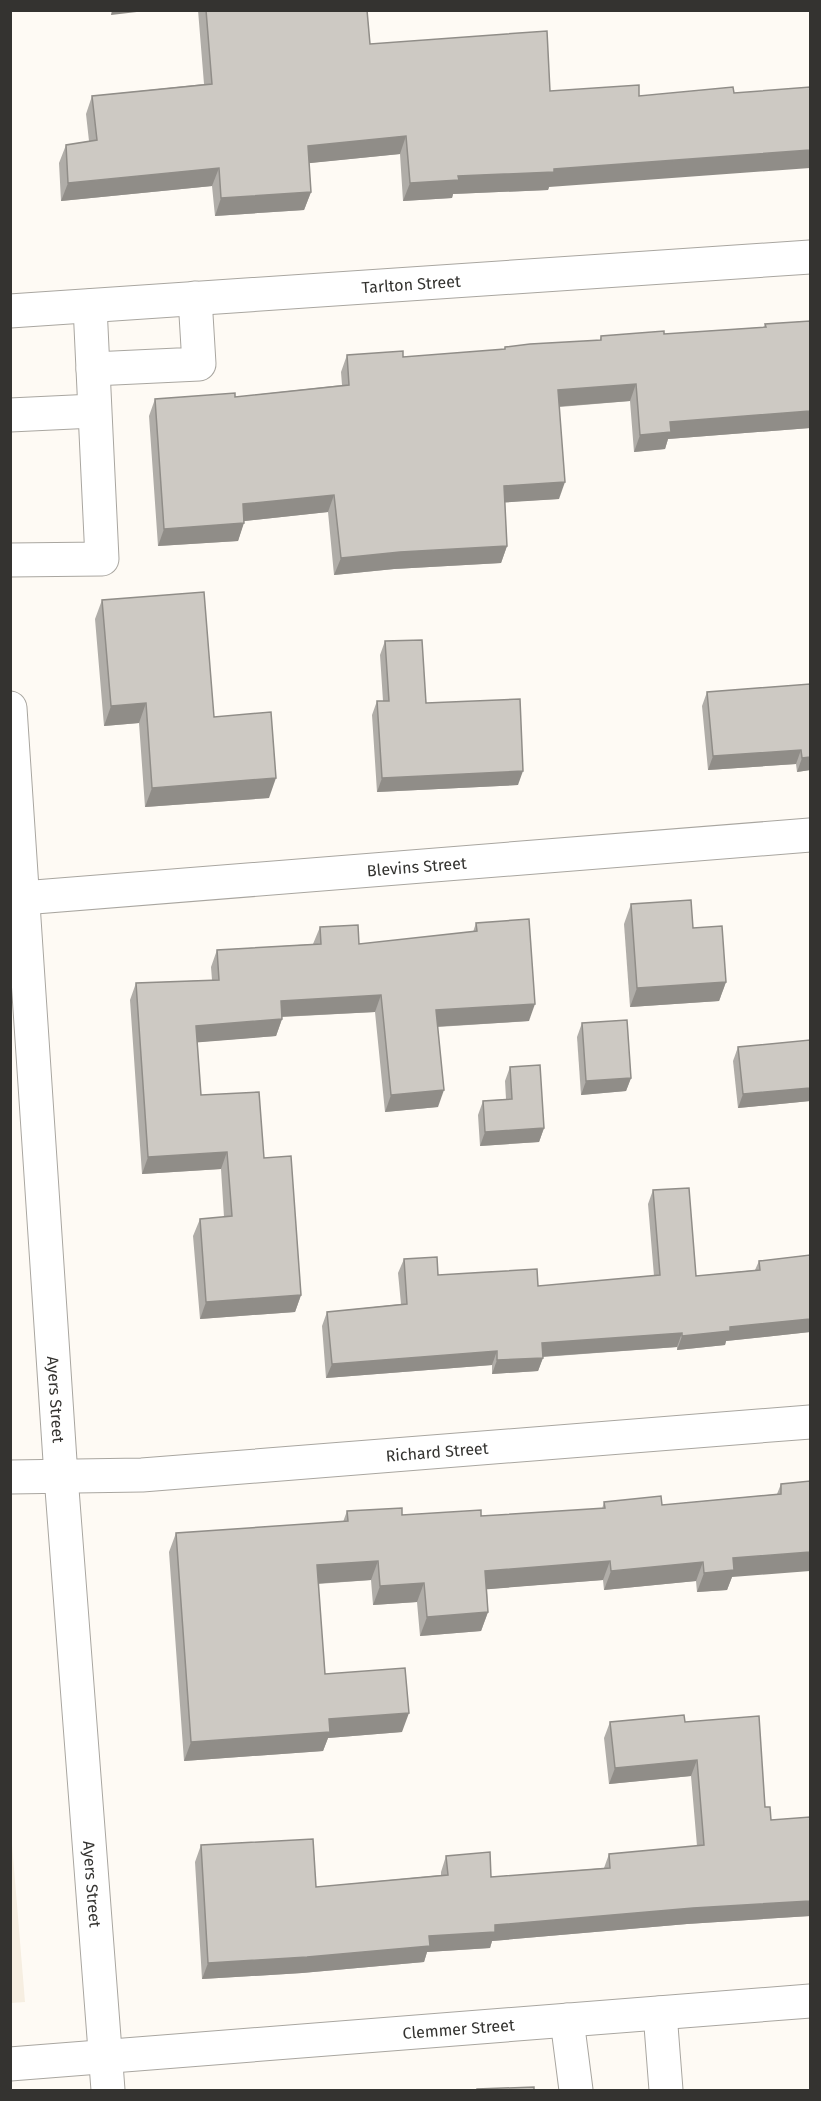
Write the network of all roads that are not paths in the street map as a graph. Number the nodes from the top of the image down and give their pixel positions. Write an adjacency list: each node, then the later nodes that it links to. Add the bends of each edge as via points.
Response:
1 (810, 256): 2 (street, Tarlton Street)
2 (195, 298): 3 (street, Tarlton Street); 5 (street, via 199,364)
3 (90, 306): 4 (street, Tarlton Street); 5 (street)
4 (10, 311)
5 (93, 369): 6 (street)
6 (94, 411): 7 (street); 8 (street, via 102,559)
7 (10, 415)
8 (10, 560)
9 (10, 708): 11 (street, Ayers Street)
10 (810, 835): 11 (street, Blevins Street)
11 (17, 898): 13 (street, Ayers Street)
12 (810, 1422): 13 (street, Richard Street, via 141,1475)
13 (61, 1476): 14 (street, Richard Street); 18 (street, Ayers Street)
14 (10, 1477)
15 (810, 2001): 16 (street, Clemmer Street)
16 (660, 2013): 17 (street, Clemmer Street); 22 (street)
17 (567, 2020): 18 (street, Clemmer Street); 21 (street)
18 (105, 2057): 19 (street, Clemmer Street); 20 (street, Ayers Street)
19 (10, 2064)
20 (108, 2091)
21 (576, 2091)
22 (666, 2091)

